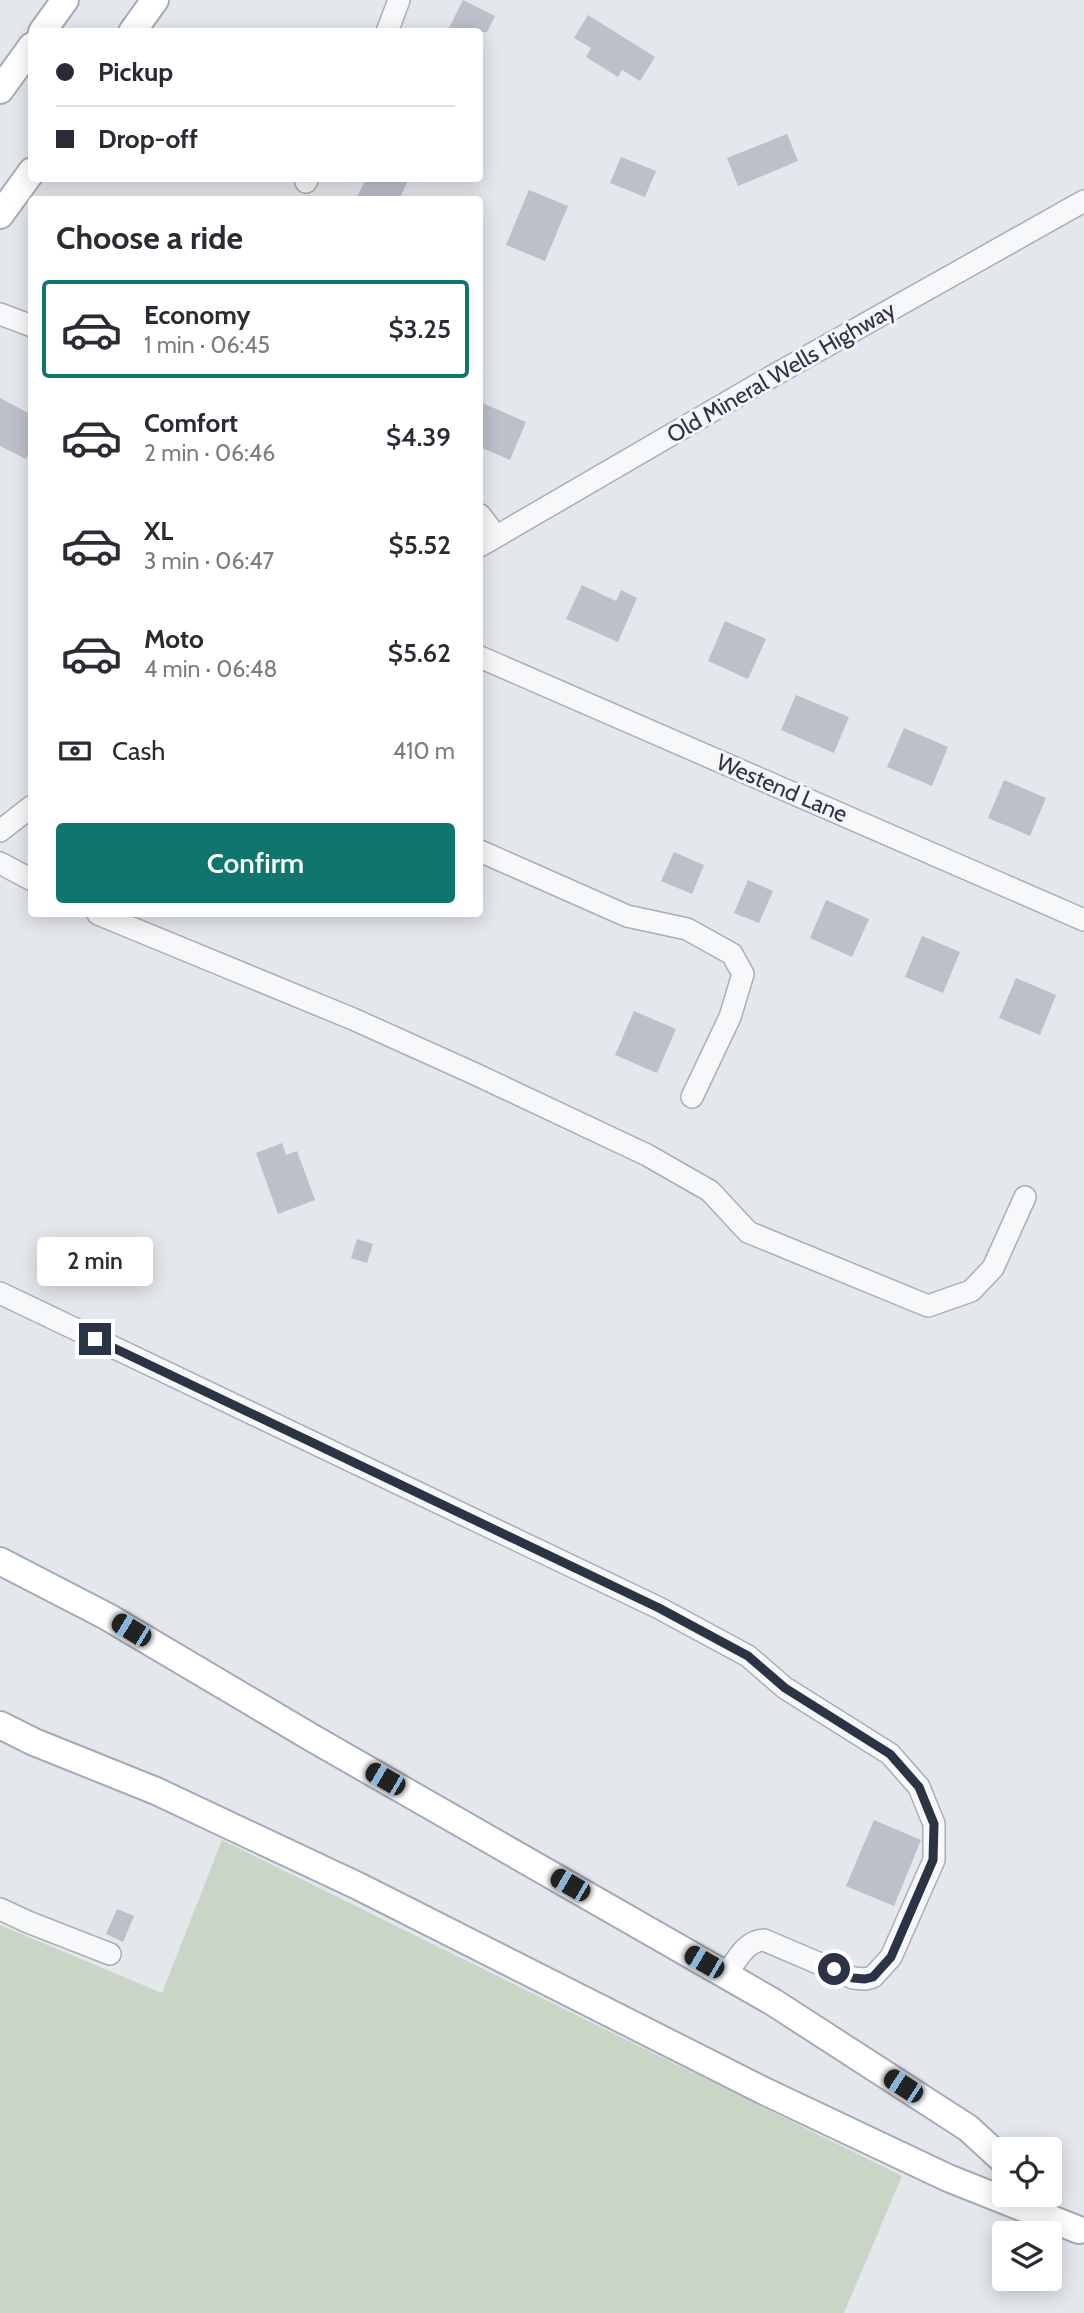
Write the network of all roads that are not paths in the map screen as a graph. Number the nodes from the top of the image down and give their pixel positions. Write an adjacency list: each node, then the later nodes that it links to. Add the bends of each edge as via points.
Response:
1 (65, 0): 4 (main road)
2 (155, 0): 5 (main road)
3 (400, 0): 6 (street)
4 (45, 28)
5 (135, 28)
6 (389, 28)
7 (28, 52): 8 (main road)
8 (0, 90)
9 (28, 176): 11 (main road)
10 (1084, 201): 14 (street, Old Mineral Wells Highway)
11 (0, 215)
12 (0, 314): 13 (street)
13 (28, 324)
14 (488, 541)
15 (483, 658): 22 (street, Westend Lane)
16 (28, 809): 17 (street)
17 (0, 831)
18 (483, 851): 23 (street, via 627,916 687,929 732,954 743,974 730,1017)
19 (0, 863): 20 (street)
20 (28, 878)
21 (104, 917): 24 (street, via 354,1020 647,1155 710,1191 748,1231 928,1306 971,1291 993,1268)
22 (1084, 920)
23 (692, 1097)
24 (1025, 1197)
25 (0, 1293): 30 (street, via 659,1608 748,1656 785,1688 890,1754 919,1787 934,1824 933,1860 891,1957 873,1977 853,1978 764,1940 754,1941)
26 (0, 1561): 30 (main road, via 108,1617)
27 (0, 1725): 33 (main road, via 156,1791 358,1886 761,2090 948,2178)
28 (0, 1909): 29 (street)
29 (110, 1954)
30 (726, 1975): 31 (main road, via 968,2127)
31 (992, 2150)
32 (1055, 2207): 33 (main road)
33 (1082, 2231)

